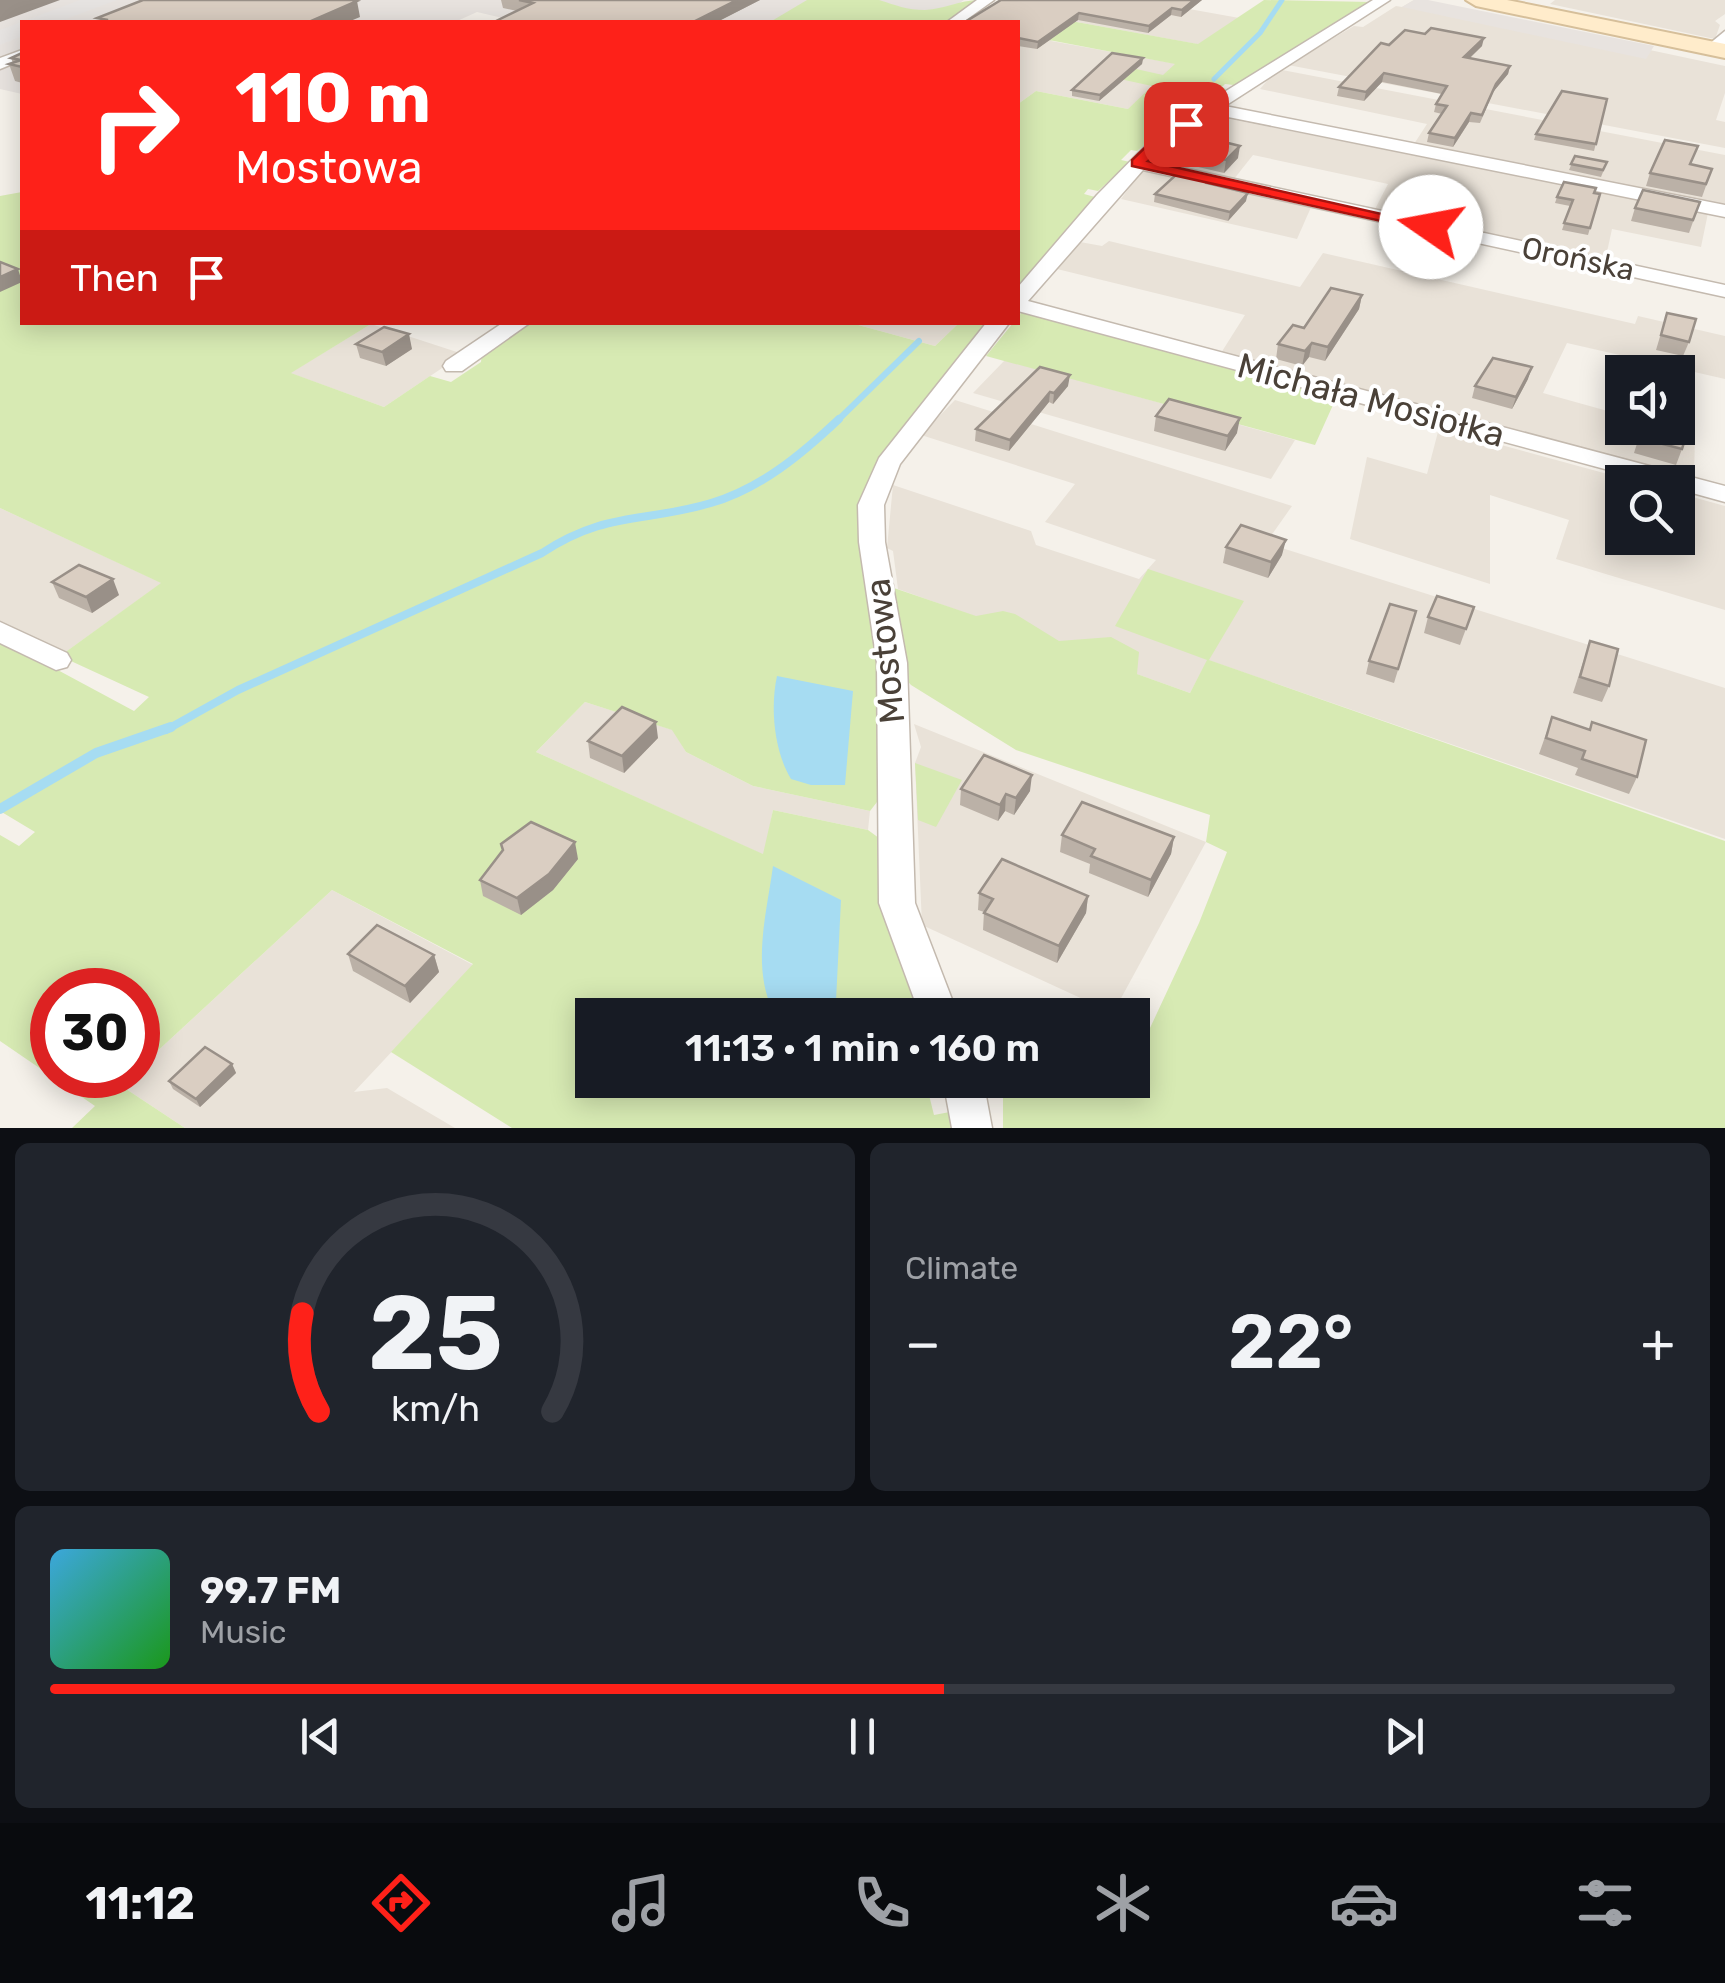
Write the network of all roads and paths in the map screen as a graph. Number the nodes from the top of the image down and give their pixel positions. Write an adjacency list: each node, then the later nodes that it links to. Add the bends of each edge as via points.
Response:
1 (987, 0): 4 (street)
2 (1384, 0): 6 (street)
3 (1476, 0): 5 (main road)
4 (957, 20)
5 (1721, 45)
6 (1213, 109): 7 (street, via 1164,137); 8 (street)
7 (1137, 163): 9 (street, Orońska); 10 (street)
8 (1725, 211)
9 (1725, 291)
10 (1020, 300)
11 (1020, 303): 15 (street, Michała Mosiołka)
12 (516, 325): 14 (street)
13 (997, 325): 18 (street, Mostowa, via 888,463 871,505 892,664 897,903)
14 (454, 366)
15 (1725, 494)
16 (0, 631): 17 (street)
17 (56, 660)
18 (933, 998)
19 (966, 1098): 20 (street)
20 (972, 1128)

